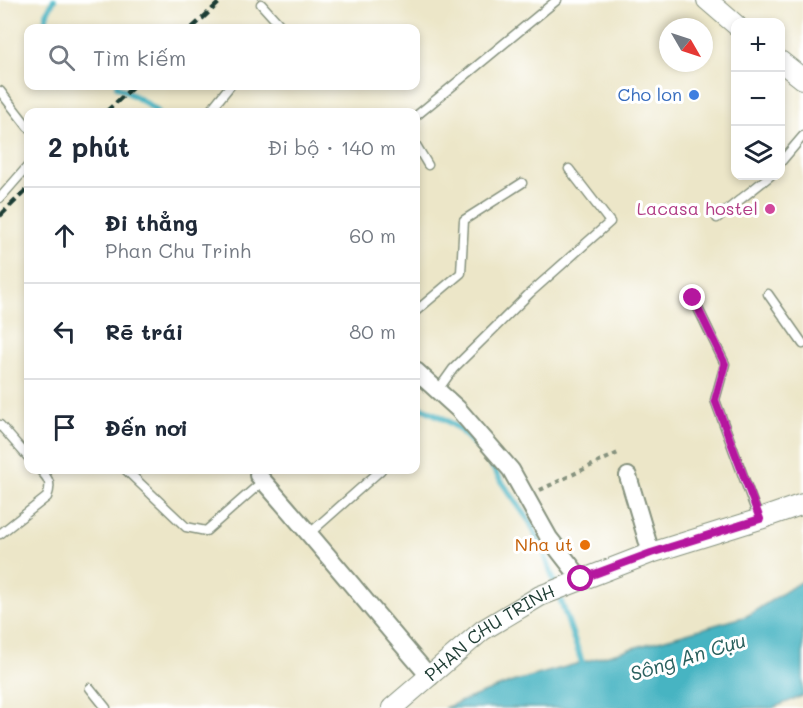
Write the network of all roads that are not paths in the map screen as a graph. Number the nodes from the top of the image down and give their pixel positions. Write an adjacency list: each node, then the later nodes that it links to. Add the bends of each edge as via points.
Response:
1 (557, 0): 11 (lane)
2 (707, 0): 4 (street)
3 (261, 4): 5 (lane)
4 (731, 21)
5 (279, 24)
6 (785, 65): 7 (street)
7 (803, 78)
8 (227, 90): 10 (lane)
9 (0, 92): 12 (lane)
10 (211, 108)
11 (420, 113)
12 (24, 123)
13 (803, 136): 15 (lane)
14 (420, 152): 16 (lane)
15 (785, 157)
16 (428, 165)
17 (569, 169): 28 (lane, via 610,222 530,292 453,369)
18 (24, 171): 21 (lane)
19 (765, 180): 22 (lane)
20 (522, 183): 25 (lane, via 464,220 461,273)
21 (0, 198)
22 (717, 218)
23 (768, 294): 26 (lane)
24 (693, 298): 37 (lane, via 725,364 715,400)
25 (420, 308)
26 (803, 344)
27 (420, 374): 28 (street)
28 (438, 390): 41 (street, via 511,470)
29 (0, 425): 30 (lane)
30 (24, 452)
31 (44, 474): 39 (lane, via 49,480 47,497)
32 (130, 474): 34 (lane, via 186,527 206,531)
33 (376, 474): 38 (lane)
34 (261, 475): 38 (street)
35 (628, 476): 40 (street)
36 (803, 504): 37 (street, PHAN CHU TRINH)
37 (760, 519): 40 (street, PHAN CHU TRINH)
38 (310, 533): 42 (street)
39 (0, 534)
40 (651, 553): 41 (street, PHAN CHU TRINH)
41 (577, 580): 42 (street, PHAN CHU TRINH, via 540,596 483,630)
42 (430, 677): 45 (street, PHAN CHU TRINH)
43 (90, 688): 44 (lane)
44 (106, 708)
45 (392, 708)

